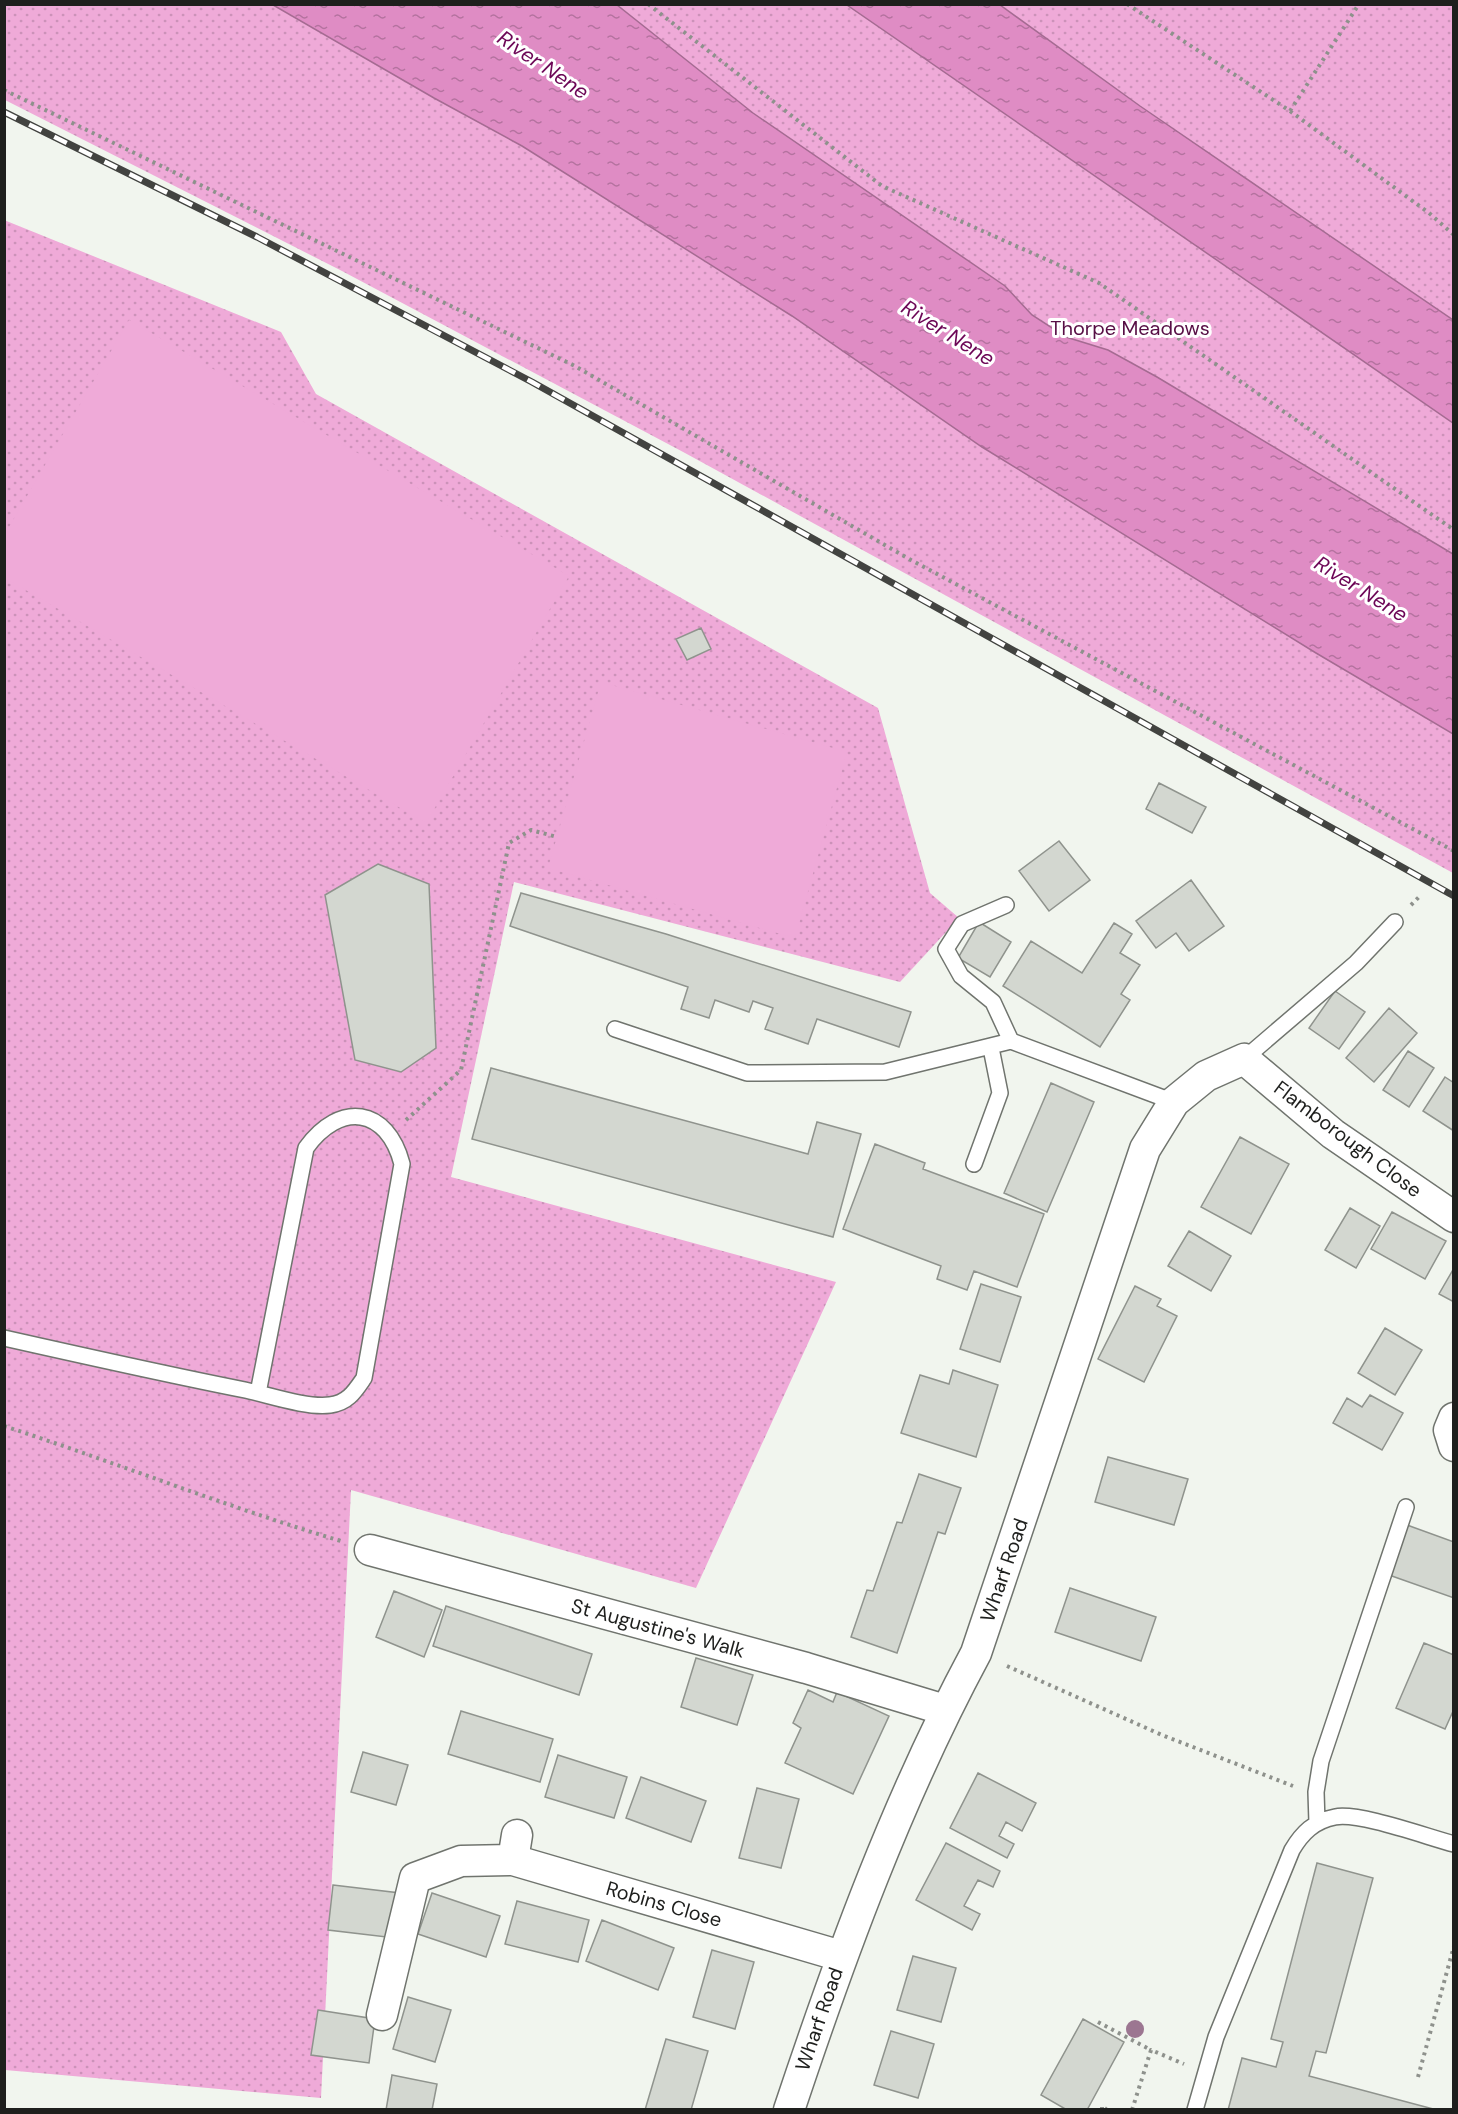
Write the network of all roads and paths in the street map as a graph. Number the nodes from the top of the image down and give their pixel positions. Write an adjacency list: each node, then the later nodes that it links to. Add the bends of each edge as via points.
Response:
1 (648, 4): 7 (path, via 882,186 1099,283)
2 (1127, 4): 5 (path)
3 (1359, 4): 5 (path)
4 (4, 90): 9 (path, via 575,366 911,560)
5 (1290, 111): 6 (path)
6 (1454, 235)
7 (1454, 530)
8 (557, 837): 17 (path, via 531,830 509,843 461,1070)
9 (1454, 851)
10 (1006, 905): 13 (lane, via 962,924 946,949 961,976 993,1002)
11 (1395, 922): 15 (lane, via 1356,963)
12 (615, 1029): 14 (lane, via 747,1073 885,1072)
13 (1011, 1041): 14 (lane); 16 (lane)
14 (991, 1048): 18 (lane, via 1000,1093)
15 (1244, 1059): 16 (street, Wharf Road, via 1206,1076); 19 (street, Flamborough Close, via 1333,1134)
16 (1174, 1102): 27 (street, Wharf Road, via 1145,1149)
17 (390, 1134): 21 (lane, via 365,1118 346,1116 318,1131 306,1148); 21 (lane, via 402,1164 364,1378 351,1398 330,1405)
18 (974, 1164)
19 (1454, 1217)
20 (4, 1338): 21 (lane)
21 (258, 1393)
22 (1454, 1418): 24 (street, via 1449,1430)
23 (4, 1426): 26 (path, via 252,1515)
24 (1454, 1446)
25 (1406, 1507): 29 (lane, via 1321,1761)
26 (370, 1550): 28 (street, St Augustine's Walk, via 806,1668)
27 (975, 1653): 28 (street, Wharf Road); 29 (path, via 1162,1735 1300,1789)
28 (945, 1710): 33 (street, Wharf Road)
29 (1316, 1791): 30 (lane)
30 (1317, 1823): 31 (lane, via 1337,1816 1366,1820); 37 (lane, via 1302,1834 1292,1850)
31 (1454, 1844)
32 (1454, 1946): 38 (path)
33 (841, 1956): 34 (street, Robins Close, via 515,1847 461,1860 415,1878); 39 (street, Wharf Road)
34 (382, 2015)
35 (1098, 2022): 36 (path)
36 (1151, 2050): 37 (path); 42 (path)
37 (1205, 2073): 43 (lane)
38 (1418, 2077)
39 (789, 2109)
40 (1102, 2109): 41 (path)
41 (1107, 2109)
42 (1132, 2109)
43 (1195, 2109)

